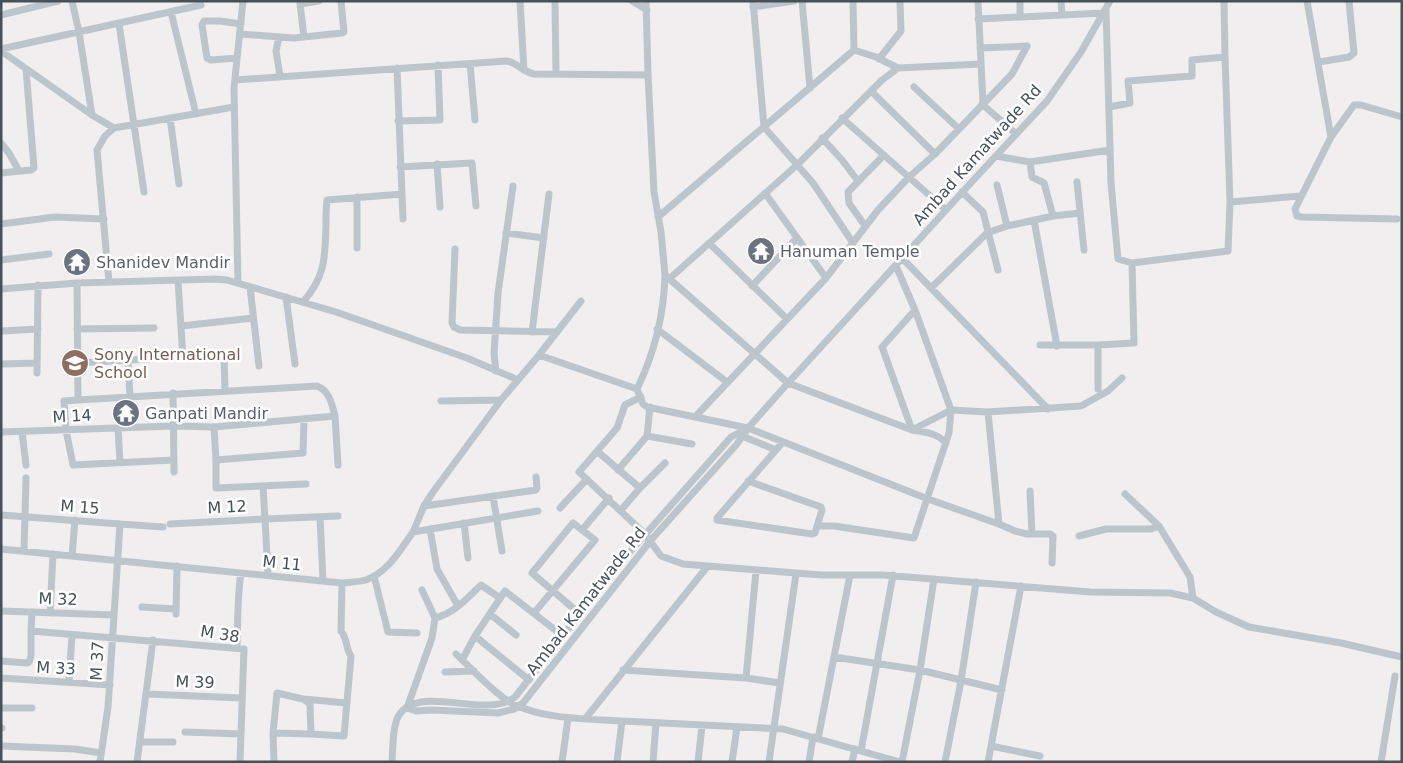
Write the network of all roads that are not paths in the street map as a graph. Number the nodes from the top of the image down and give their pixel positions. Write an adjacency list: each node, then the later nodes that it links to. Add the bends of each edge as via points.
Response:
1 (58, 1): 20 (street)
2 (72, 1): 32 (street)
3 (243, 1): 31 (street)
4 (319, 1): 35 (street, via 300,4)
5 (341, 1): 35 (street, via 344,33)
6 (520, 1): 49 (street)
7 (555, 1): 50 (street)
8 (632, 1): 24 (street)
9 (646, 1): 24 (street)
10 (794, 1): 21 (street)
11 (802, 1): 55 (street)
12 (854, 1): 38 (street)
13 (900, 1): 41 (street, via 901,32)
14 (978, 1): 29 (street)
15 (1020, 1): 28 (street)
16 (1061, 1): 27 (street)
17 (1224, 1): 39 (street)
18 (1307, 1): 42 (street)
19 (1349, 1): 42 (street, via 1354,53 1349,57)
20 (36, 4): 26 (street)
21 (753, 4): 68 (street)
22 (201, 5): 25 (street)
23 (1107, 7): 27 (street); 59 (street); 71 (street, Ambad Kamatwade Rd, via 1047,101)
24 (647, 10): 51 (street)
25 (171, 12): 30 (street); 60 (street)
26 (1, 15)
27 (1062, 15): 28 (street)
28 (1020, 17): 29 (street)
29 (978, 19): 36 (street)
30 (119, 24): 32 (street); 67 (street)
31 (241, 24): 33 (street); 40 (street, via 217,21 202,25 207,58)
32 (79, 32): 37 (street); 61 (street)
33 (240, 34): 34 (street); 40 (street)
34 (279, 37): 35 (street); 52 (street, via 276,51)
35 (304, 37)
36 (980, 48): 44 (street); 57 (street, via 1027,46 1012,74)
37 (1, 50): 48 (street)
38 (854, 50): 41 (street); 55 (street)
39 (1225, 57): 59 (street, via 1192,60 1192,76 1128,81 1130,103); 98 (street)
40 (237, 58): 53 (street)
41 (879, 59): 47 (street)
42 (1319, 62): 72 (street)
43 (470, 64): 45 (street); 49 (street, via 512,62); 65 (street)
44 (981, 64): 47 (street); 57 (street)
45 (438, 65): 46 (street); 66 (street, via 440,120)
46 (397, 68): 52 (street); 66 (street)
47 (898, 68): 56 (street)
48 (26, 69): 61 (street); 83 (street, via 34,166 31,170)
49 (524, 70): 50 (street, via 534,74)
50 (556, 74): 51 (street)
51 (648, 75): 104 (street)
52 (280, 76): 53 (street)
53 (235, 80): 58 (street)
54 (914, 86): 70 (street)
55 (810, 88): 68 (street)
56 (870, 91): 64 (street); 76 (street)
57 (982, 103): 70 (street); 71 (street)
58 (234, 107): 60 (street); 132 (street)
59 (1109, 107): 75 (street)
60 (196, 114): 63 (street)
61 (92, 115): 69 (street)
62 (1402, 117): 72 (street, via 1356,104)
63 (170, 118): 67 (street); 88 (street)
64 (842, 118): 73 (street); 77 (street)
65 (475, 120)
66 (398, 121): 82 (street)
67 (134, 125): 69 (street); 91 (street)
68 (764, 127): 81 (street); 104 (street)
69 (114, 128): 105 (street, via 97,150)
70 (959, 129): 76 (street)
71 (1016, 134): 78 (street, Ambad Kamatwade Rd)
72 (1331, 137): 96 (street)
73 (822, 138): 81 (street); 86 (street)
74 (1, 143): 83 (street)
75 (1110, 150): 79 (street); 124 (street, via 1118,259)
76 (935, 154): 85 (street)
77 (884, 155): 85 (street); 86 (street)
78 (996, 156): 79 (street); 92 (street, Ambad Kamatwade Rd)
79 (1030, 162): 103 (street, via 1032,177 1044,184)
80 (437, 164): 82 (street); 99 (street, via 472,163); 100 (street)
81 (797, 164): 93 (street); 116 (street)
82 (400, 167): 94 (street)
83 (19, 171): 84 (street)
84 (1, 173)
85 (909, 177): 101 (street); 110 (street)
86 (858, 181): 110 (street, via 848,192 848,198)
87 (1077, 182): 102 (street)
88 (179, 184)
89 (997, 185): 111 (street)
90 (513, 186): 112 (street)
91 (144, 192)
92 (962, 192): 101 (street, Ambad Kamatwade Rd); 113 (street, via 983,212)
93 (765, 193): 115 (street); 117 (street)
94 (402, 194): 97 (street); 106 (street)
95 (549, 194): 114 (street)
96 (1300, 196): 98 (street); 108 (street, via 1294,209 1297,216)
97 (357, 197): 118 (street); 140 (street, via 328,200 325,259 319,278)
98 (1230, 202): 124 (street, via 1228,251)
99 (476, 206)
100 (440, 207)
101 (946, 210): 122 (street, Ambad Kamatwade Rd)
102 (1080, 213): 103 (street); 120 (street)
103 (1052, 216): 107 (street)
104 (658, 218): 127 (street)
105 (104, 219): 109 (street, via 55,217); 130 (street)
106 (403, 219)
107 (1034, 220): 111 (street); 155 (street)
108 (1397, 220)
109 (1, 224)
110 (865, 226): 116 (street)
111 (1007, 226): 113 (street)
112 (506, 233): 114 (street); 150 (street)
113 (987, 233): 126 (street); 136 (street)
114 (544, 238): 151 (street)
115 (797, 238): 128 (street); 134 (street)
116 (852, 243): 128 (street)
117 (709, 244): 127 (street); 134 (street)
118 (356, 248)
119 (455, 249): 150 (street, via 453,326 460,330)
120 (1084, 250)
121 (49, 254): 123 (street)
122 (902, 258): 125 (street, Ambad Kamatwade Rd); 136 (street)
123 (1, 260)
124 (1132, 262): 154 (street, via 1134,343)
125 (896, 266): 141 (street); 172 (street, Ambad Kamatwade Rd)
126 (998, 270)
127 (667, 277): 147 (street); 158 (street)
128 (826, 278): 143 (street)
129 (178, 281): 130 (street); 132 (street, via 215,279); 144 (street)
130 (109, 282): 131 (street)
131 (77, 283): 133 (street); 148 (street)
132 (238, 284): 135 (street)
133 (38, 285): 137 (street); 145 (street)
134 (752, 286): 143 (street)
135 (250, 287): 138 (street); 142 (street)
136 (932, 288): 183 (street)
137 (1, 289)
138 (286, 297): 140 (street); 165 (street)
139 (581, 301): 152 (street, M 11)
140 (303, 302): 167 (street)
141 (915, 310): 184 (street); 194 (street, via 882,347)
142 (253, 318): 144 (street); 166 (street)
143 (787, 319): 158 (street)
144 (181, 326): 160 (street)
145 (38, 328): 149 (street); 162 (street)
146 (154, 328): 148 (street)
147 (657, 328): 171 (street); 173 (street)
148 (77, 329): 163 (street)
149 (2, 331)
150 (495, 331): 151 (street); 167 (street)
151 (532, 332): 152 (street)
152 (557, 332): 159 (street, M 11)
153 (1040, 345): 155 (street)
154 (1098, 345): 155 (street); 174 (street)
155 (1057, 346)
156 (224, 354): 157 (street); 160 (street); 175 (street)
157 (235, 354)
158 (754, 354): 171 (street); 172 (street)
159 (539, 355): 170 (street, M 11); 173 (street)
160 (183, 358): 161 (street)
161 (128, 361): 163 (street); 177 (street)
162 (37, 362): 164 (street); 168 (street)
163 (78, 363): 179 (street)
164 (1, 364)
165 (295, 364)
166 (258, 366)
167 (496, 371): 170 (street)
168 (37, 374)
169 (1122, 378): 183 (street, via 1108,391 1081,406)
170 (518, 380): 181 (street, M 11)
171 (727, 382): 187 (street)
172 (788, 383): 192 (street, Ambad Kamatwade Rd); 194 (street)
173 (637, 389): 178 (street)
174 (1098, 389)
175 (225, 391): 176 (street); 186 (street, via 317,386 329,396)
176 (172, 393): 177 (street); 189 (street)
177 (130, 396): 179 (street)
178 (641, 397): 182 (street, via 643,404); 203 (street, via 626,405 617,428)
179 (78, 400): 193 (street, via 64,401)
180 (440, 400): 181 (street)
181 (502, 400): 224 (street, M 11)
182 (650, 408): 187 (street); 197 (street)
183 (1048, 409): 185 (street)
184 (951, 410): 185 (street); 194 (street); 200 (street, via 951,427)
185 (988, 412): 237 (street)
186 (334, 416): 188 (street, M 14); 209 (street)
187 (695, 417): 192 (street)
188 (304, 420): 190 (street, M 14); 204 (street, via 303,453)
189 (174, 426): 190 (street, M 14); 191 (street, M 14); 205 (street)
190 (214, 427): 204 (street)
191 (118, 428): 193 (street, M 14); 206 (street)
192 (748, 428): 198 (street, Ambad Kamatwade Rd); 199 (street); 243 (street, Ambad Kamatwade Rd, via 731,437)
193 (66, 430): 196 (street, M 14); 206 (street, via 73,465)
194 (912, 430): 200 (street, via 936,435)
195 (1, 432): 196 (street, M 14)
196 (22, 432): 208 (street)
197 (647, 436): 201 (street); 210 (street)
198 (742, 436): 202 (street); 246 (street, Ambad Kamatwade Rd)
199 (782, 442): 202 (street); 223 (street)
200 (946, 443): 223 (street)
201 (692, 444)
202 (776, 450): 215 (street)
203 (598, 452): 210 (street); 214 (street, via 579,472)
204 (216, 458): 217 (street, via 216,488)
205 (174, 460): 206 (street); 211 (street)
206 (120, 462)
207 (666, 463): 218 (street)
208 (26, 465)
209 (338, 465)
210 (618, 470): 218 (street)
211 (174, 472)
212 (536, 477): 221 (street, via 537,489)
213 (26, 478): 230 (street)
214 (587, 479): 222 (street); 225 (street)
215 (748, 481): 215 (street, via 717,520 815,533 821,507)
216 (306, 484): 217 (street)
217 (263, 486): 233 (street)
218 (640, 488): 226 (street)
219 (1030, 491): 244 (street)
220 (1125, 494): 239 (street)
221 (493, 496): 224 (street); 232 (street)
222 (608, 498): 226 (street); 241 (street)
223 (928, 499): 237 (street); 238 (street, via 914,538)
224 (424, 506): 242 (street, M 11)
225 (560, 508)
226 (622, 510): 243 (street)
227 (538, 511): 232 (street)
228 (1, 515): 230 (street, M 15)
229 (338, 516): 231 (street)
230 (25, 517): 234 (street, M 15); 248 (street)
231 (320, 517): 233 (street); 265 (street)
232 (496, 518): 236 (street); 249 (street)
233 (265, 519): 235 (street, M 12, via 166,525); 262 (street, M 12)
234 (75, 520): 235 (street, M 15); 251 (street)
235 (120, 524): 253 (street, M 15)
236 (464, 524): 240 (street); 252 (street)
237 (998, 524): 244 (street)
238 (817, 526)
239 (1159, 526): 245 (street, via 1151,529 1106,529); 272 (street, via 1190,576)
240 (430, 529): 242 (street); 274 (street, via 437,570)
241 (582, 530): 270 (street, via 595,540); 270 (street, via 572,523 532,573)
242 (413, 532): 263 (street, M 11, via 394,559)
243 (645, 534): 246 (street); 280 (street, Ambad Kamatwade Rd)
244 (1032, 534): 254 (street, via 1052,534)
245 (1079, 536)
246 (651, 540): 256 (street, via 661,556 683,564); 314 (street, Ambad Kamatwade Rd)
247 (1, 549): 248 (street, M 11)
248 (24, 551): 250 (street, M 11)
249 (502, 551)
250 (53, 554): 251 (street, M 11); 277 (street)
251 (72, 556): 253 (street, M 11)
252 (468, 558)
253 (117, 560): 255 (street, M 11); 281 (street, M 37)
254 (1052, 563)
255 (177, 566): 258 (street, M 11); 273 (street, via 176,611)
256 (707, 567): 257 (street); 296 (street)
257 (756, 571): 259 (street); 302 (street)
258 (241, 573): 262 (street, M 11); 291 (street)
259 (796, 574): 260 (street); 306 (street)
260 (850, 575): 261 (street); 292 (street)
261 (893, 575): 264 (street); 295 (street)
262 (268, 576): 265 (street, M 11)
263 (374, 576): 267 (street, M 11); 284 (street, via 388,632)
264 (934, 579): 266 (street); 297 (street)
265 (323, 581): 267 (street, M 11)
266 (976, 582): 268 (street); 304 (street)
267 (342, 583): 313 (street, via 342,631 351,656)
268 (1021, 586): 272 (street, via 1090,592 1170,593); 308 (street)
269 (422, 590): 282 (street)
270 (552, 590): 278 (street); 280 (street)
271 (500, 598): 274 (street, via 481,584); 278 (street, via 505,591); 279 (street)
272 (1193, 598): 293 (street, via 1249,627)
273 (142, 606)
274 (458, 606): 282 (street)
275 (1, 611): 276 (street, M 32)
276 (32, 612): 277 (street, M 32); 283 (street)
277 (50, 613): 281 (street, M 32)
278 (534, 613): 288 (street)
279 (490, 614): 286 (street); 287 (street)
280 (580, 614): 288 (street, Ambad Kamatwade Rd)
281 (114, 615): 289 (street, M 37)
282 (435, 618): 317 (street, via 432,638)
283 (31, 632): 285 (street, M 38); 294 (street, via 29,662)
284 (417, 634)
285 (72, 635): 289 (street, M 38); 305 (street)
286 (516, 635)
287 (475, 636): 298 (street, via 459,657); 303 (street)
288 (563, 636): 303 (street, Ambad Kamatwade Rd)
289 (112, 637): 290 (street, M 38); 307 (street, M 37)
290 (153, 640): 291 (street, M 38); 309 (street)
291 (236, 648): 310 (street, M 38, via 244,649)
292 (834, 657): 295 (street); 330 (street)
293 (1402, 657)
294 (1, 661)
295 (876, 664): 297 (street); 335 (street)
296 (622, 670): 302 (street); 320 (street)
297 (920, 670): 304 (street); 351 (street)
298 (474, 671): 299 (street); 312 (street)
299 (445, 672)
300 (1395, 676): 354 (street)
301 (1, 678): 305 (street, M 33)
302 (746, 678): 306 (street)
303 (529, 680): 312 (street, Ambad Kamatwade Rd)
304 (961, 681): 308 (street); 352 (street)
305 (69, 682): 307 (street, M 33)
306 (780, 683): 325 (street)
307 (110, 685): 336 (street, M 37)
308 (1002, 690): 334 (street)
309 (147, 694): 310 (street, M 39); 331 (street)
310 (242, 698): 328 (street, M 38)
311 (303, 699): 313 (street); 327 (street, via 277,693); 329 (street, via 310,704)
312 (510, 702): 314 (street); 318 (street)
313 (346, 703): 329 (street, via 344,736)
314 (519, 706): 318 (street, via 507,711); 319 (street)
315 (1, 708): 316 (street)
316 (32, 708)
317 (407, 708): 318 (street, via 415,702 428,701); 342 (street, via 395,725)
318 (492, 709)
319 (568, 718): 320 (street); 343 (street)
320 (585, 719): 321 (street)
321 (622, 721): 322 (street); 344 (street)
322 (656, 723): 323 (street); 345 (street)
323 (702, 726): 324 (street); 346 (street)
324 (737, 727): 325 (street); 347 (street)
325 (774, 729): 330 (street); 348 (street)
326 (185, 732): 328 (street)
327 (273, 732): 329 (street); 341 (street)
328 (241, 734): 340 (street, M 38)
329 (311, 734)
330 (815, 738): 335 (street); 349 (street)
331 (140, 742): 332 (street); 339 (street)
332 (172, 742)
333 (1, 746): 336 (street)
334 (991, 746): 337 (street); 353 (street)
335 (858, 750): 350 (street); 351 (street)
336 (102, 753): 338 (street, M 37)
337 (1040, 756)
338 (100, 762)
339 (137, 762)
340 (240, 762)
341 (274, 762)
342 (392, 762)
343 (562, 762)
344 (617, 762)
345 (653, 762)
346 (698, 762)
347 (732, 762)
348 (769, 762)
349 (808, 762)
350 (852, 762)
351 (901, 762)
352 (945, 762)
353 (988, 762)
354 (1381, 762)

